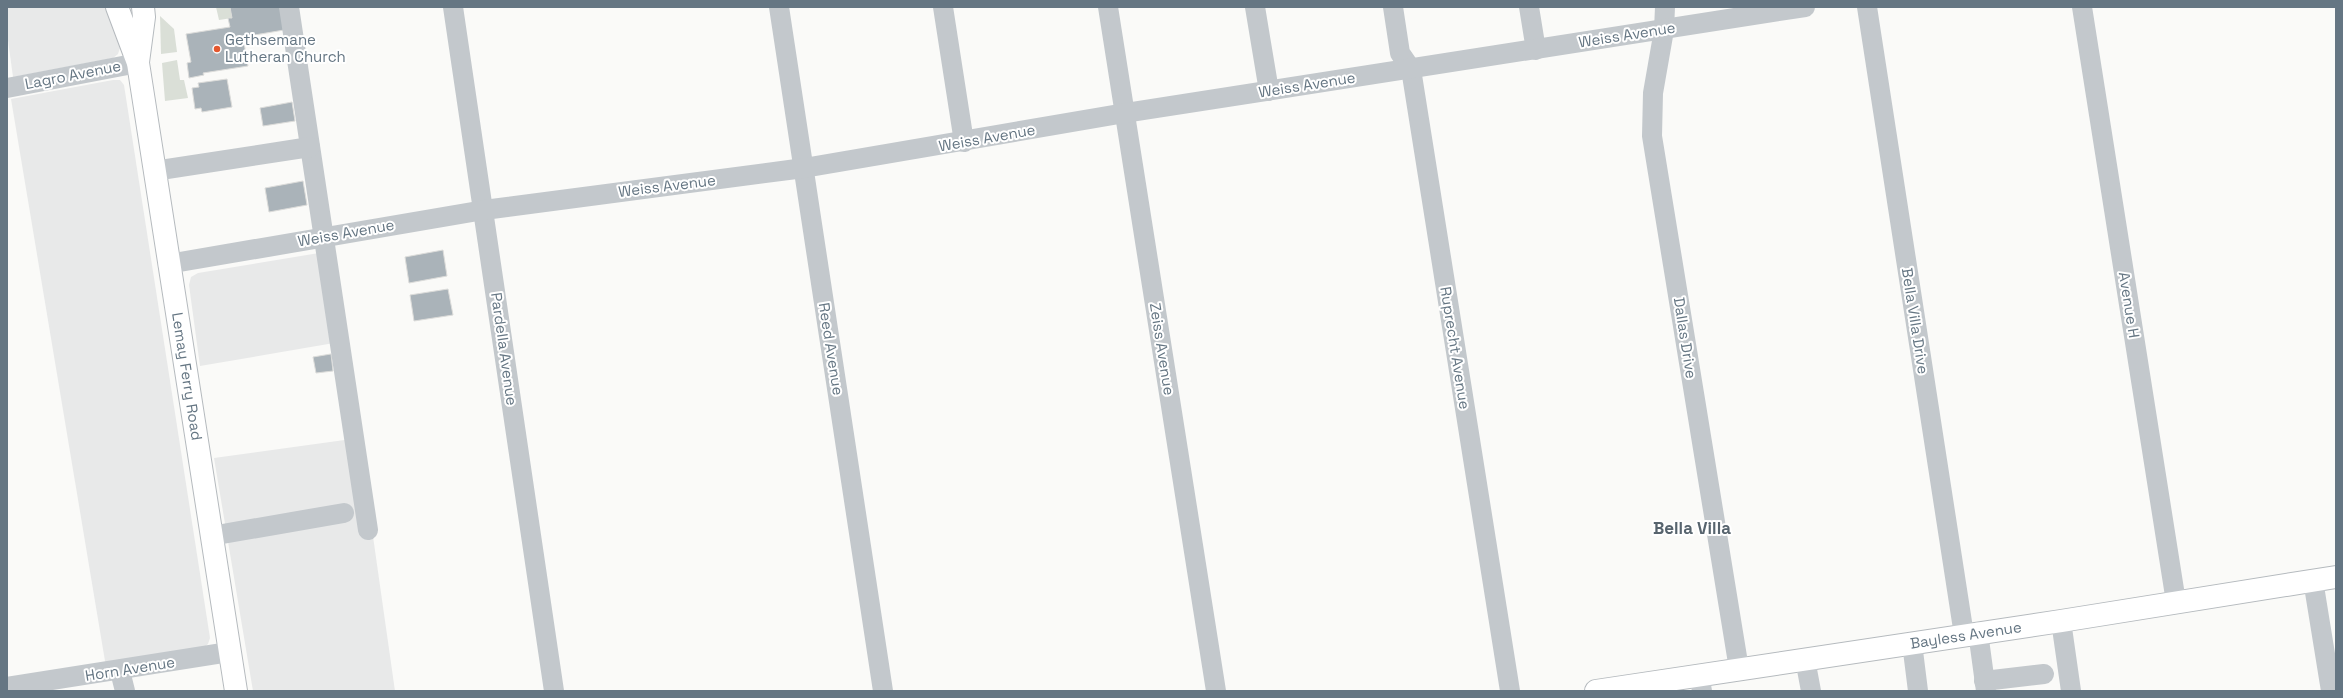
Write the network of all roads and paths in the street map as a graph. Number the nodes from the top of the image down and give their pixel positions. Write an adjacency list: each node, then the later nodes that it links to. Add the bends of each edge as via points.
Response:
1 (117, 7): 17 (main road, Lemay Ferry Road)
2 (143, 7): 17 (main road, Lemay Ferry Road)
3 (288, 7): 23 (street)
4 (453, 7): 26 (street, Pardella Avenue)
5 (779, 7): 24 (street, Reed Avenue)
6 (943, 7): 22 (street)
7 (1108, 7): 21 (street, Zeiss Avenue)
8 (1256, 7): 20 (street)
9 (1393, 7): 18 (street, Ruprecht Avenue, via 1400,54)
10 (1529, 7): 16 (street)
11 (1665, 7): 15 (street, Dallas Drive)
12 (1805, 7): 15 (street, Weiss Avenue)
13 (1867, 7): 36 (street, Bella Villa Drive)
14 (2082, 7): 34 (street, Avenue H)
15 (1664, 30): 16 (street, Weiss Avenue); 40 (street, Dallas Drive, via 1653,93 1652,136)
16 (1536, 50): 18 (street, Weiss Avenue)
17 (138, 63): 19 (street, Lagro Avenue); 25 (main road, Lemay Ferry Road)
18 (1410, 69): 20 (street, Weiss Avenue); 52 (street, Ruprecht Avenue)
19 (7, 88)
20 (1269, 91): 21 (street, Weiss Avenue)
21 (1125, 113): 22 (street, Weiss Avenue); 51 (street, Zeiss Avenue)
22 (964, 142): 24 (street, Weiss Avenue)
23 (310, 146): 25 (street); 27 (street)
24 (804, 168): 26 (street, Weiss Avenue); 50 (street, Reed Avenue)
25 (154, 171): 28 (main road, Lemay Ferry Road)
26 (484, 210): 27 (street, Weiss Avenue); 49 (street, Pardella Avenue)
27 (322, 238): 28 (street, Weiss Avenue); 30 (street)
28 (168, 264): 31 (main road, Lemay Ferry Road)
29 (344, 513): 31 (street)
30 (368, 530)
31 (211, 536): 38 (main road, Lemay Ferry Road)
32 (2336, 577): 33 (main road, Bayless Avenue)
33 (2313, 580): 34 (main road, Bayless Avenue); 57 (street)
34 (2176, 602): 35 (main road, Bayless Avenue)
35 (2061, 621): 36 (main road, Bayless Avenue); 56 (street)
36 (1971, 634): 37 (main road, Bayless Avenue); 44 (street, Bella Villa Drive)
37 (1912, 642): 39 (main road, Bayless Avenue); 55 (street)
38 (229, 652): 41 (street, Horn Avenue); 48 (main road, Lemay Ferry Road)
39 (1805, 659): 40 (main road, Bayless Avenue); 54 (street)
40 (1738, 669): 43 (main road, Bayless Avenue)
41 (120, 671): 46 (street, Horn Avenue); 47 (street)
42 (2044, 674): 44 (street)
43 (1700, 683): 53 (main road, Bayless Avenue)
44 (1985, 686)
45 (7, 687): 46 (street, Horn Avenue)
46 (31, 688)
47 (125, 691)
48 (236, 691)
49 (554, 691)
50 (883, 691)
51 (1216, 691)
52 (1510, 691)
53 (1596, 691)
54 (1811, 691)
55 (1918, 691)
56 (2071, 691)
57 (2331, 691)

